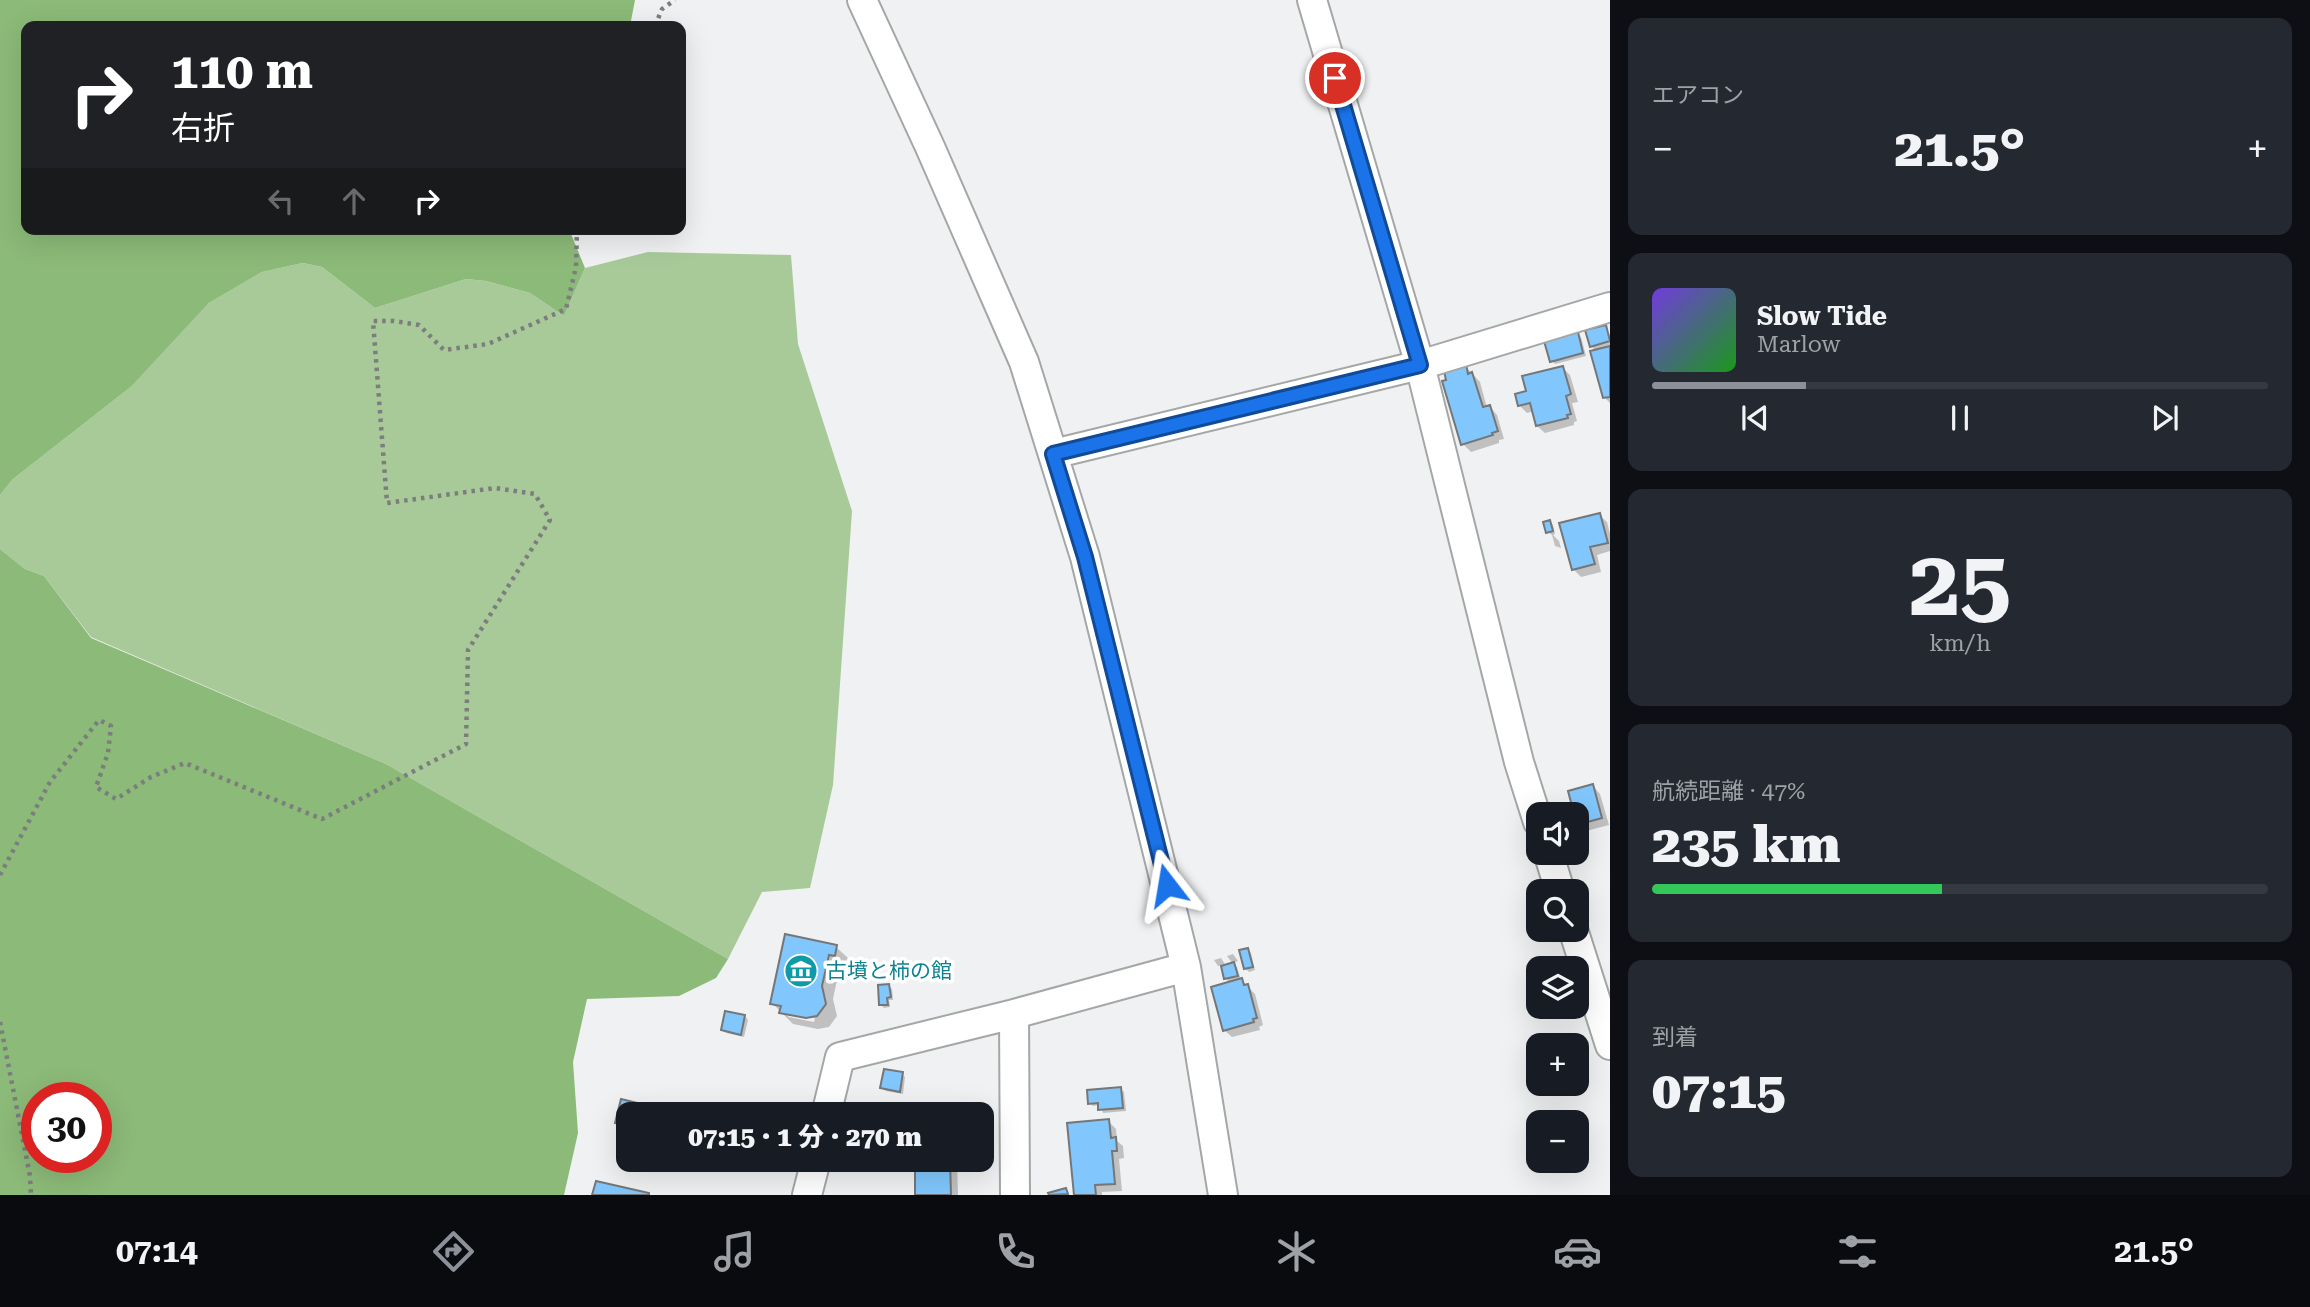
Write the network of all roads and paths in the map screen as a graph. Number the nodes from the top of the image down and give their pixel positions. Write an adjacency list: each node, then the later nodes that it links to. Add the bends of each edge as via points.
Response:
1 (675, 0): 4 (path, via 662,9)
2 (862, 0): 8 (street, via 1024,362)
3 (1312, 0): 7 (street)
4 (657, 21)
5 (577, 235): 10 (path, via 576,267 566,309 488,344 444,350 419,325 373,321 387,503 495,488 535,494 550,520 468,650 466,744 322,819 185,763 150,776 116,799 96,787 108,753 111,726 99,720 50,782)
6 (1610, 307): 7 (street)
7 (1420, 365): 8 (street); 9 (street)
8 (1053, 454): 12 (street, via 1085,557)
9 (1532, 802)
10 (0, 875)
11 (1577, 942): 15 (street)
12 (1186, 967): 13 (street); 21 (street)
13 (1014, 1014): 16 (street, via 840,1057); 20 (street)
14 (0, 1022): 18 (path)
15 (1610, 1045)
16 (829, 1102)
17 (813, 1172): 19 (street)
18 (31, 1195)
19 (807, 1195)
20 (1015, 1195)
21 (1223, 1195)

